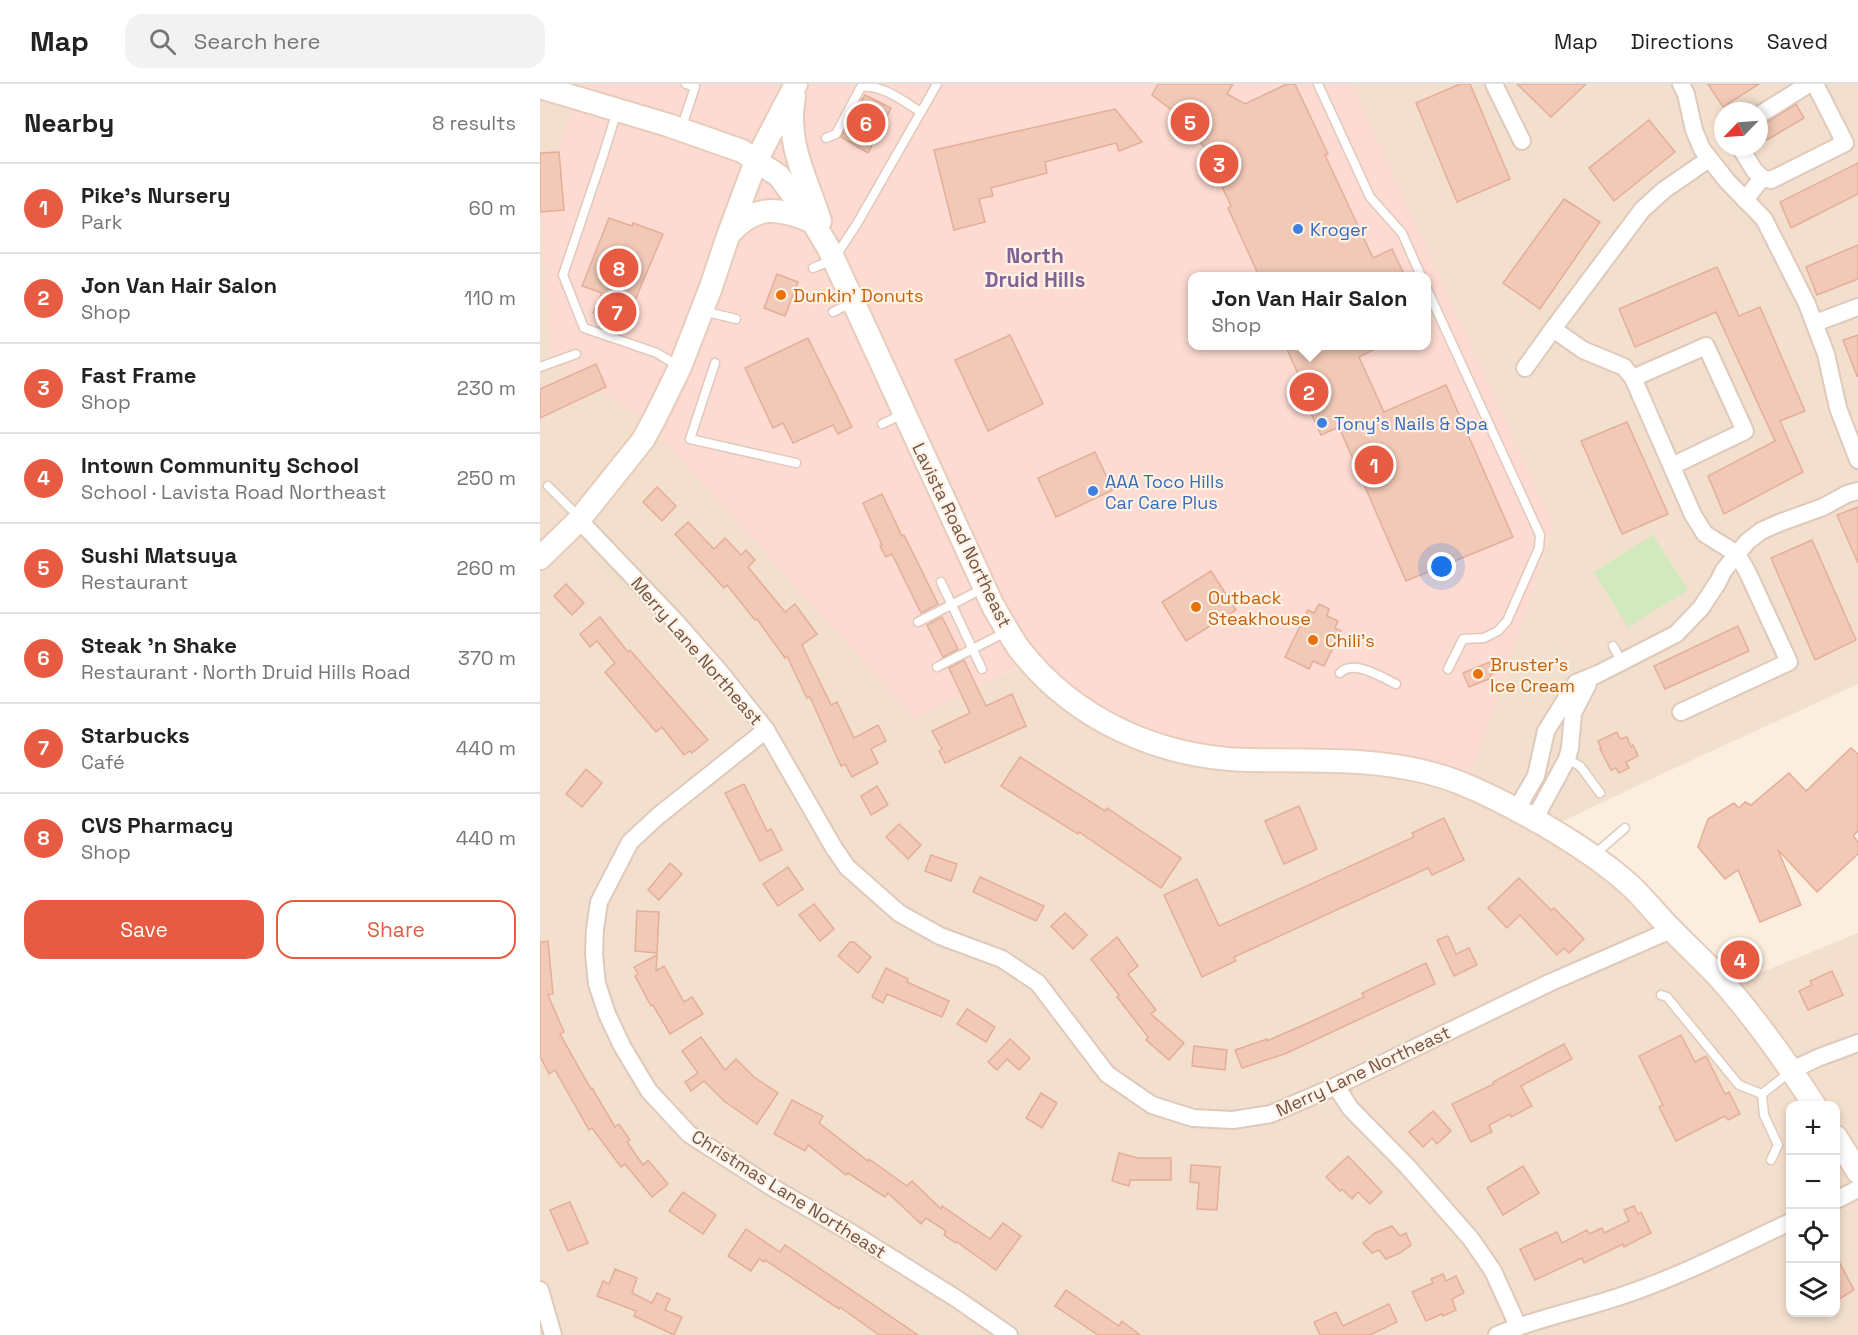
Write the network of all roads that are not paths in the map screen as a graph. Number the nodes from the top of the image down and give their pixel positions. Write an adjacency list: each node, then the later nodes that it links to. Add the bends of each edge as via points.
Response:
1 (686, 84): 13 (lane, via 695,87)
2 (797, 84): 18 (main road); 23 (main road, via 791,121 795,148)
3 (937, 84): 12 (lane)
4 (1318, 84): 25 (lane, via 1370,197 1402,233)
5 (1494, 84): 15 (street)
6 (1681, 84): 17 (street, via 1698,141)
7 (1809, 84): 10 (street)
8 (1815, 84): 19 (street, via 1845,143 1771,180)
9 (540, 87): 11 (main road, Lavista Road Northeast)
10 (1768, 109)
11 (617, 110): 13 (main road, Lavista Road Northeast); 37 (lane, via 562,275 584,328 657,353)
12 (921, 112): 14 (lane, via 887,91 870,85 861,87 836,134); 23 (lane, via 858,222)
13 (681, 130): 18 (main road, Lavista Road Northeast, via 742,151)
14 (826, 138)
15 (1522, 141)
16 (1745, 156): 19 (street)
17 (1709, 159): 20 (street); 33 (street, via 1642,210)
18 (756, 161): 21 (main road, Lavista Road Northeast, via 779,176); 22 (main road)
19 (1762, 178): 20 (street)
20 (1745, 200): 32 (street, via 1769,227)
21 (813, 222): 22 (main road, via 780,210 740,221); 23 (main road, Lavista Road Northeast)
22 (728, 236): 29 (main road)
23 (831, 254): 24 (lane); 27 (main road, Lavista Road Northeast)
24 (813, 268)
25 (1419, 272)
26 (1431, 298): 60 (lane, via 1540,535 1539,548 1507,621 1484,638 1463,639)
27 (854, 302): 30 (lane); 40 (main road, Lavista Road Northeast)
28 (1858, 307): 32 (street)
29 (702, 310): 31 (lane); 37 (main road)
30 (833, 312)
31 (736, 319)
32 (1815, 323): 42 (street, via 1838,408)
33 (1553, 329): 38 (street); 39 (street, via 1583,350 1624,367)
34 (576, 354): 36 (lane)
35 (715, 363): 43 (lane, via 690,439)
36 (540, 367)
37 (680, 367): 47 (main road, via 643,440)
38 (1525, 368)
39 (1633, 378): 44 (street); 44 (street, via 1706,346 1745,431)
40 (904, 413): 41 (lane); 51 (main road, Lavista Road Northeast)
41 (882, 424)
42 (1858, 460)
43 (796, 463)
44 (1672, 466): 48 (street, via 1705,534)
45 (548, 486): 47 (lane)
46 (1858, 491): 48 (street, via 1761,531)
47 (580, 519): 49 (main road); 65 (street, Merry Lane Northeast, via 683,630)
48 (1737, 554): 57 (street, via 1701,608 1676,634); 64 (street, via 1789,662)
49 (540, 558)
50 (941, 582): 52 (lane)
51 (985, 588): 52 (lane); 54 (main road, Lavista Road Northeast)
52 (952, 604): 53 (lane); 56 (lane)
53 (918, 622)
54 (1008, 631): 56 (lane); 68 (main road, Lavista Road Northeast, via 1040,673 1062,692 1099,719 1135,737 1193,755 1353,761 1411,768 1458,782)
55 (1613, 646): 57 (lane)
56 (973, 649): 58 (lane); 59 (lane)
57 (1622, 662): 62 (street)
58 (937, 667)
59 (982, 669)
60 (1448, 669)
61 (1340, 673): 63 (lane, via 1349,667 1357,668)
62 (1598, 674): 66 (street, via 1583,690 1574,713); 68 (street, via 1576,683 1546,730)
63 (1396, 684)
64 (1681, 712)
65 (766, 730): 77 (street, Merry Lane Northeast, via 847,867 899,913 940,936 1002,959 1038,983 1107,1074 1152,1105 1193,1118 1233,1119 1271,1114); 89 (street, Christmas Lane Northeast, via 630,842 599,902 595,929 597,984 607,1014 649,1091 689,1134 873,1246)
66 (1567, 759): 67 (lane, via 1580,766); 68 (street)
67 (1600, 793)
68 (1525, 815): 70 (main road, Lavista Road Northeast)
69 (1625, 828): 70 (lane)
70 (1592, 857): 71 (main road, Lavista Road Northeast, via 1625,881)
71 (1671, 930): 73 (main road, Lavista Road Northeast); 77 (street, Merry Lane Northeast, via 1549,983)
72 (1749, 957): 73 (lane)
73 (1716, 974): 76 (main road, Lavista Road Northeast)
74 (1661, 995): 78 (lane, via 1667,997 1739,1085)
75 (1858, 1043): 76 (street)
76 (1792, 1070): 78 (lane); 79 (main road, Lavista Road Northeast)
77 (1336, 1086): 87 (street, via 1350,1108 1471,1239 1493,1271)
78 (1762, 1094): 81 (lane, via 1764,1115 1778,1145)
79 (1812, 1101)
80 (1840, 1143): 82 (main road)
81 (1771, 1160)
82 (1858, 1172)
83 (1858, 1189): 84 (street)
84 (1840, 1198)
85 (1786, 1224): 87 (street, via 1622,1296)
86 (540, 1290): 88 (street)
87 (1518, 1326): 90 (street)
88 (553, 1335)
89 (1009, 1335)
90 (1497, 1335)

